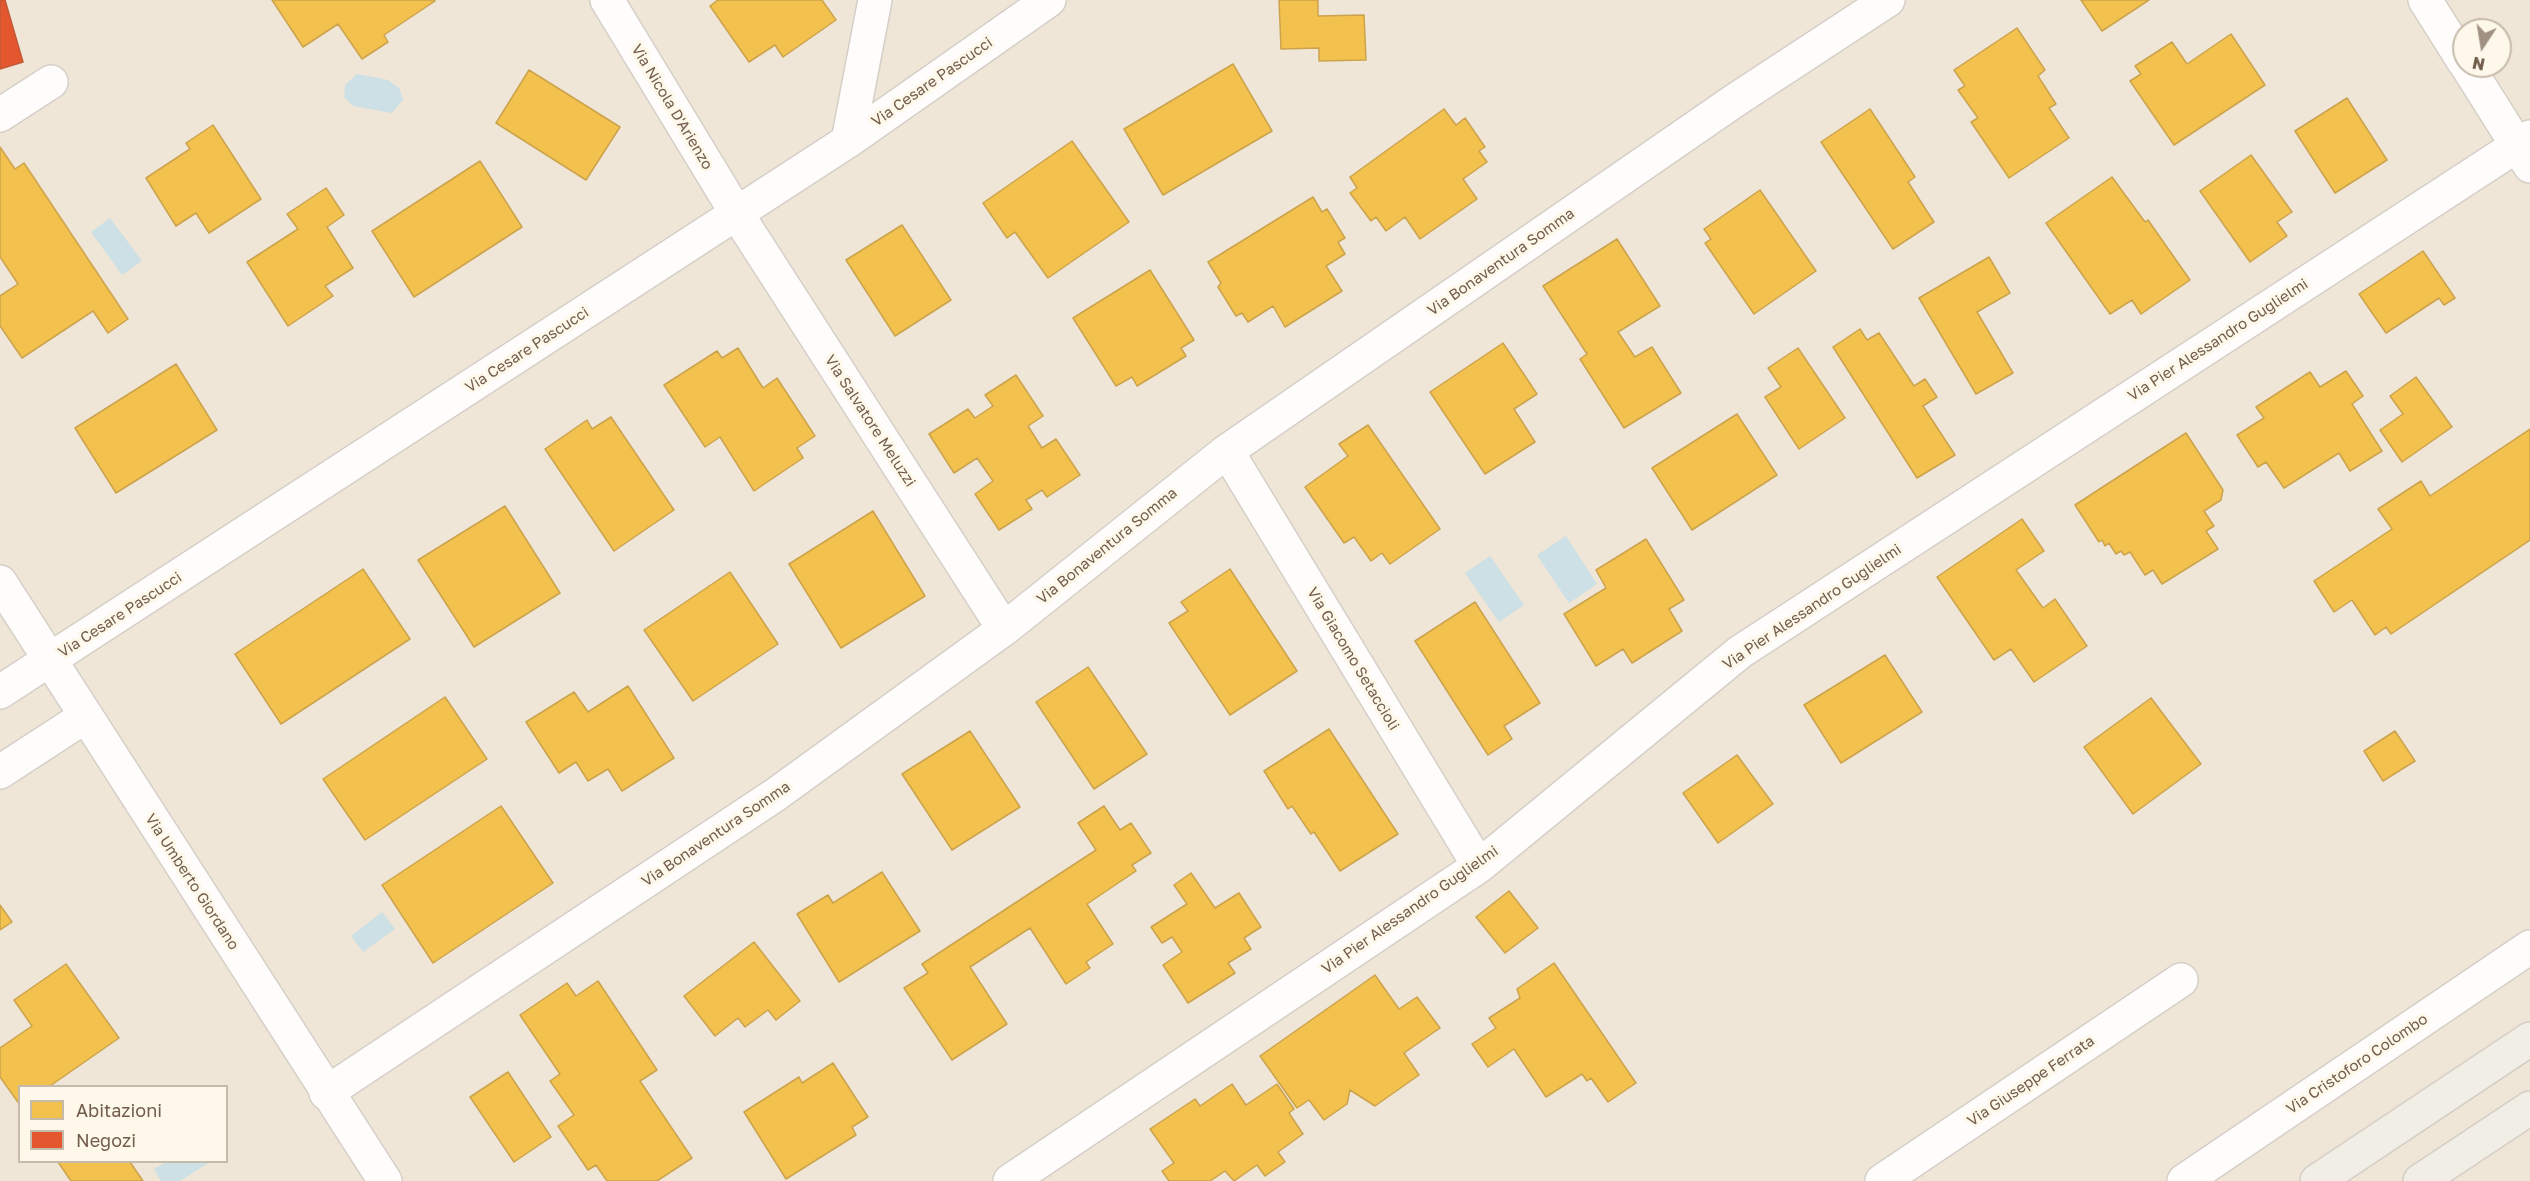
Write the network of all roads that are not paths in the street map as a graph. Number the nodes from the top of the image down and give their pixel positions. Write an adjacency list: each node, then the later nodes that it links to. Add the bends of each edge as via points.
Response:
1 (607, 0): 12 (street, Via Nicola D'Arienzo)
2 (874, 0): 10 (street)
3 (1049, 0): 10 (street, Via Cesare Pascucci)
4 (1888, 0): 13 (street, Via Bonaventura Somma, via 1734,101)
5 (2424, 0): 6 (street)
6 (2452, 43)
7 (2476, 78): 11 (street)
8 (51, 82): 9 (street)
9 (0, 115)
10 (848, 141): 12 (street, Via Cesare Pascucci)
11 (2526, 149): 20 (street, Via Pier Alessandro Guglielmi, via 1740,652)
12 (737, 214): 15 (street, Via Salvatore Meluzzi); 16 (street, Via Cesare Pascucci)
13 (1227, 451): 15 (street, Via Bonaventura Somma); 20 (street, Via Giacomo Setaccioli)
14 (0, 582): 16 (street, Via Umberto Giordano)
15 (1004, 629): 24 (street, Via Bonaventura Somma, via 775,795)
16 (50, 661): 17 (street, Via Cesare Pascucci); 18 (street, Via Umberto Giordano)
17 (0, 692)
18 (86, 716): 19 (street); 24 (street, Via Umberto Giordano)
19 (0, 772)
20 (1479, 866): 27 (street, Via Pier Alessandro Guglielmi)
21 (2530, 947): 29 (street, Via Cristoforo Colombo)
22 (2181, 980): 28 (street, Via Giuseppe Ferrata)
23 (2530, 1039): 30 (main road)
24 (326, 1093): 26 (street, Via Umberto Giordano)
25 (2530, 1108): 31 (main road)
26 (386, 1181)
27 (1010, 1181)
28 (1881, 1181)
29 (2184, 1181)
30 (2317, 1181)
31 (2420, 1181)

